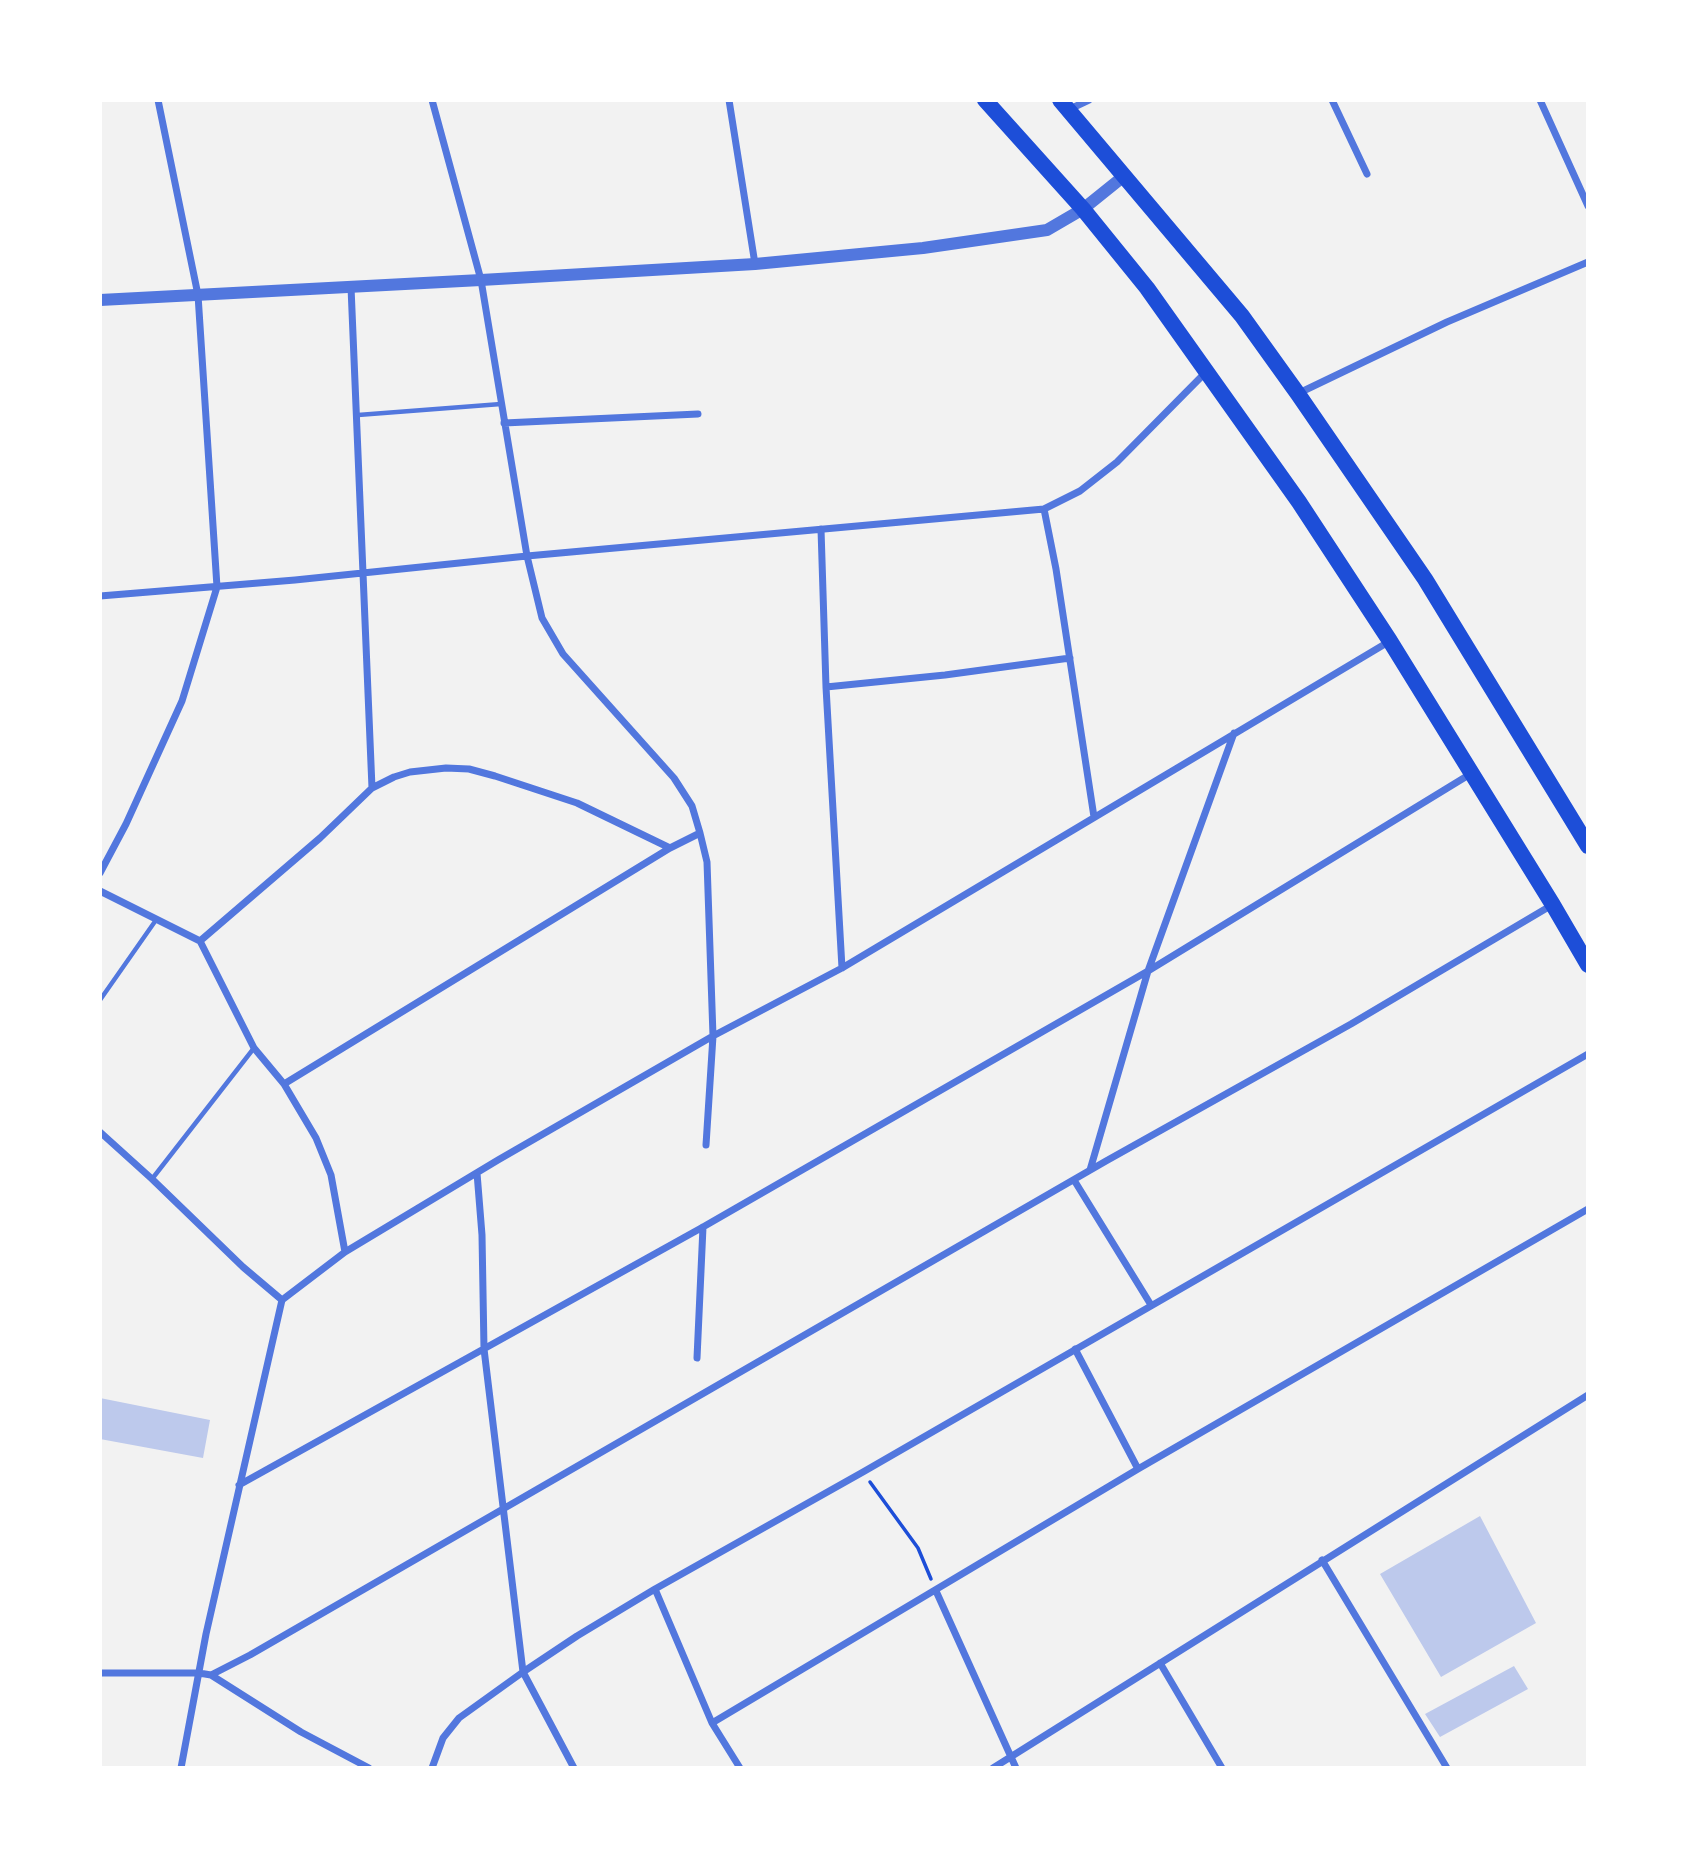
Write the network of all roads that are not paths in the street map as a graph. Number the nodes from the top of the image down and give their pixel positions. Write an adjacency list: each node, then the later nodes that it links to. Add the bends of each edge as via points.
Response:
1 (158, 100): 17 (street)
2 (432, 100): 15 (street)
3 (729, 100): 14 (street)
4 (985, 100): 12 (main road)
5 (1089, 100): 8 (street)
6 (1332, 100): 9 (street)
7 (1539, 100): 11 (street)
8 (1065, 104): 10 (main road)
9 (1367, 174)
10 (1124, 176): 12 (street); 20 (main road, via 1242,316)
11 (1588, 206)
12 (1083, 209): 14 (street, via 1047,230 1008,237); 19 (main road)
13 (1588, 262): 20 (street, via 1447,322)
14 (755, 264): 15 (street)
15 (481, 280): 16 (street); 21 (street)
16 (352, 287): 17 (street); 23 (street)
17 (198, 295): 18 (street); 29 (street)
18 (100, 300)
19 (1208, 371): 25 (street, via 1117,462 1080,491); 31 (main road)
20 (1297, 394): 39 (main road, via 1425,579)
21 (501, 404): 23 (lane); 24 (street)
22 (698, 414): 24 (street)
23 (358, 415): 28 (street)
24 (504, 423): 27 (street)
25 (1044, 509): 26 (street); 32 (street)
26 (821, 529): 27 (street); 33 (street)
27 (527, 556): 28 (street); 38 (street, via 549,632 674,778 692,806)
28 (362, 574): 29 (street); 36 (street)
29 (217, 587): 30 (street); 41 (street, via 182,701)
30 (100, 596)
31 (1390, 641): 34 (street); 35 (main road)
32 (1070, 658): 33 (street); 37 (street)
33 (826, 687): 47 (street)
34 (1234, 732): 37 (street); 48 (street)
35 (1472, 774): 43 (main road); 48 (street)
36 (372, 788): 40 (street, via 410,772 469,769 578,803); 45 (street)
37 (1094, 817): 47 (street)
38 (700, 833): 40 (street); 50 (street, via 707,862)
39 (1588, 846)
40 (670, 848): 53 (street)
41 (100, 873)
42 (100, 891): 44 (street)
43 (1553, 905): 46 (main road); 56 (street)
44 (156, 920): 45 (street); 49 (lane)
45 (200, 941): 51 (street)
46 (1588, 965)
47 (842, 968): 50 (street)
48 (1148, 971): 56 (street); 61 (street)
49 (100, 1000)
50 (713, 1035): 55 (street); 57 (street)
51 (254, 1048): 53 (street); 58 (lane)
52 (1588, 1054): 64 (street)
53 (284, 1084): 62 (street, via 316,1138 331,1175)
54 (100, 1132): 58 (street)
55 (706, 1144)
56 (1090, 1171): 59 (street)
57 (477, 1173): 62 (street); 65 (street)
58 (152, 1179): 63 (street)
59 (1074, 1180): 64 (street); 71 (street)
60 (1588, 1209): 69 (street)
61 (703, 1227): 65 (street); 67 (street)
62 (345, 1252): 63 (street)
63 (282, 1300): 70 (street)
64 (1151, 1305): 66 (street)
65 (484, 1349): 70 (street); 71 (street)
66 (1075, 1349): 69 (street); 73 (street)
67 (697, 1358)
68 (1588, 1395): 72 (street)
69 (1138, 1469): 74 (street)
70 (239, 1485): 78 (street)
71 (503, 1510): 76 (street); 79 (street)
72 (1322, 1560): 75 (street); 90 (street)
73 (655, 1589): 76 (street); 80 (street)
74 (936, 1591): 80 (street); 81 (street)
75 (1160, 1664): 81 (street); 89 (street)
76 (523, 1672): 84 (street, via 459,1718 443,1738); 85 (street)
77 (100, 1673): 78 (street)
78 (199, 1673): 79 (street); 82 (street)
79 (211, 1675): 83 (street)
80 (712, 1724): 86 (street)
81 (1012, 1756): 87 (street); 88 (street)
82 (181, 1768)
83 (369, 1768)
84 (432, 1768)
85 (575, 1768)
86 (740, 1768)
87 (993, 1768)
88 (1016, 1768)
89 (1222, 1768)
90 (1447, 1768)

